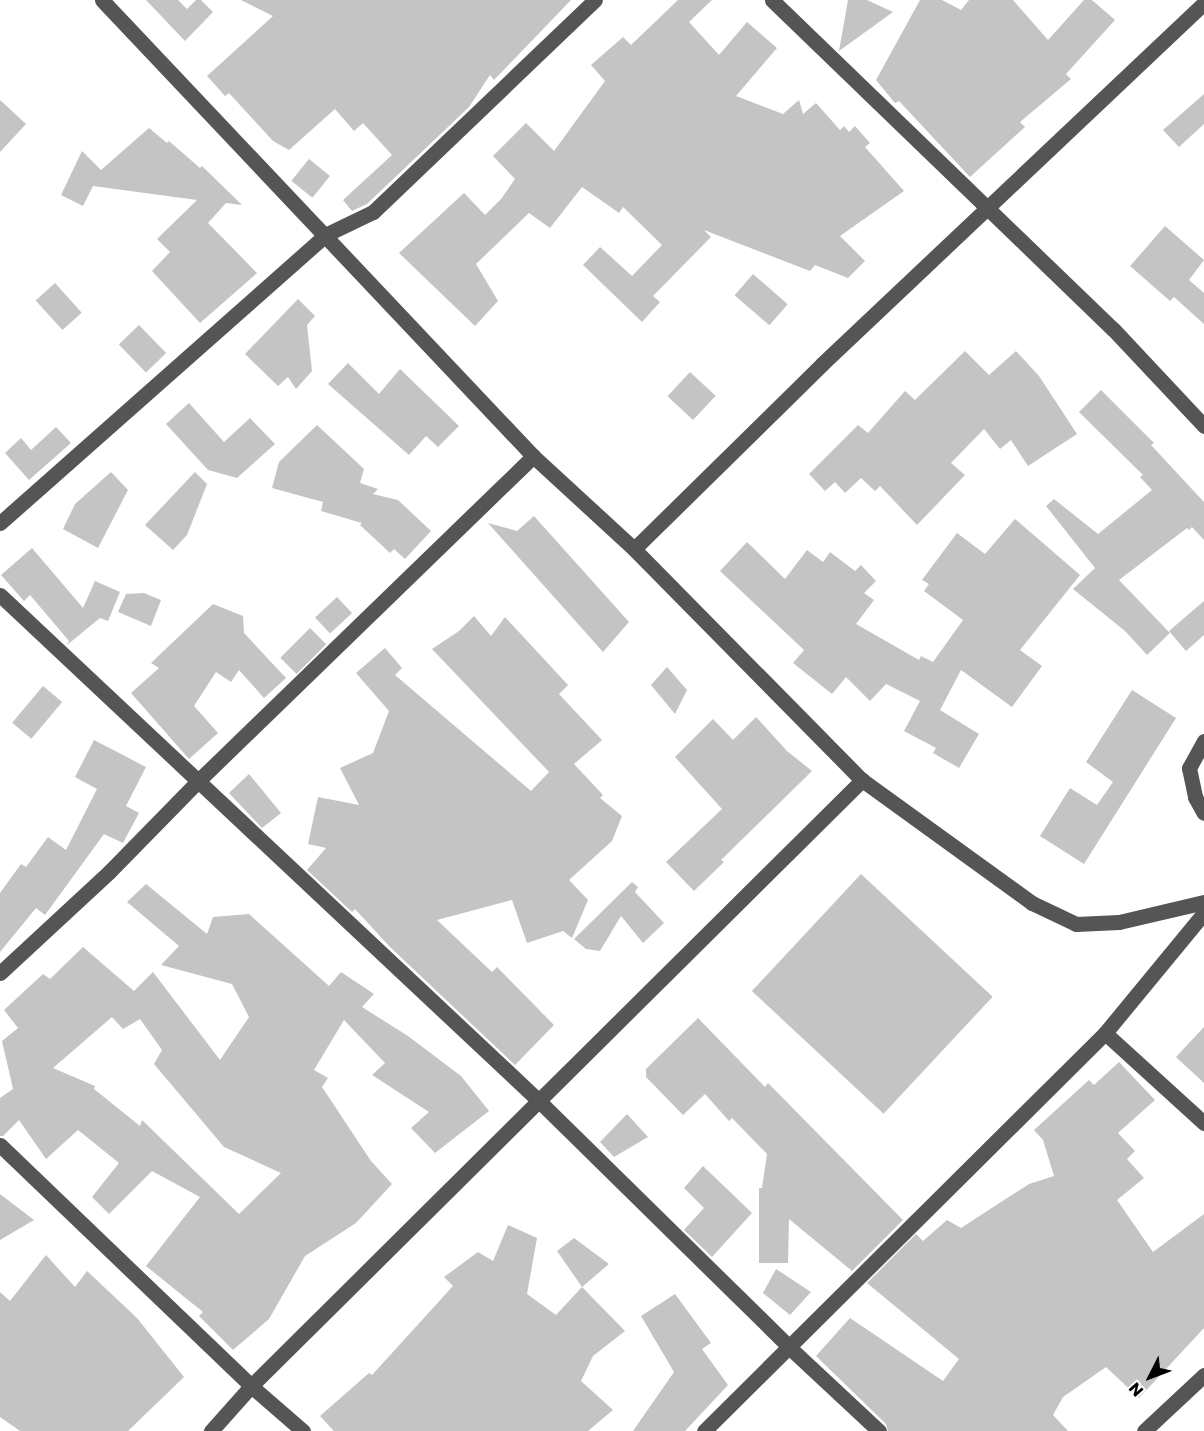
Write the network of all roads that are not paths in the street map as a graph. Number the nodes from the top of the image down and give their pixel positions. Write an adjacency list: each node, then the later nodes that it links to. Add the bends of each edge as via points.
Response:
1 (102, 0): 6 (street)
2 (595, 0): 6 (street, via 373,212)
3 (772, 0): 5 (street)
4 (1204, 3): 5 (street)
5 (989, 207): 7 (street, via 1113,329); 10 (street)
6 (325, 235): 8 (street); 9 (street)
7 (1204, 426)
8 (533, 456): 10 (street); 14 (street)
9 (0, 523)
10 (634, 549): 13 (street)
11 (0, 595): 14 (street)
12 (1204, 741): 15 (street, via 1189,768)
13 (862, 780): 16 (street, via 1032,903 1076,924 1119,922); 20 (street)
14 (198, 781): 18 (street, via 109,872); 20 (street)
15 (1204, 813)
16 (1204, 902)
17 (1204, 913): 19 (street)
18 (0, 973)
19 (1105, 1033): 21 (street); 23 (street)
20 (538, 1100): 23 (street); 25 (street)
21 (1204, 1123)
22 (0, 1145): 25 (street)
23 (790, 1348): 28 (street); 29 (street)
24 (1204, 1375): 30 (street)
25 (251, 1386): 26 (street); 27 (street)
26 (211, 1431)
27 (303, 1431)
28 (704, 1431)
29 (879, 1431)
30 (1144, 1431)

